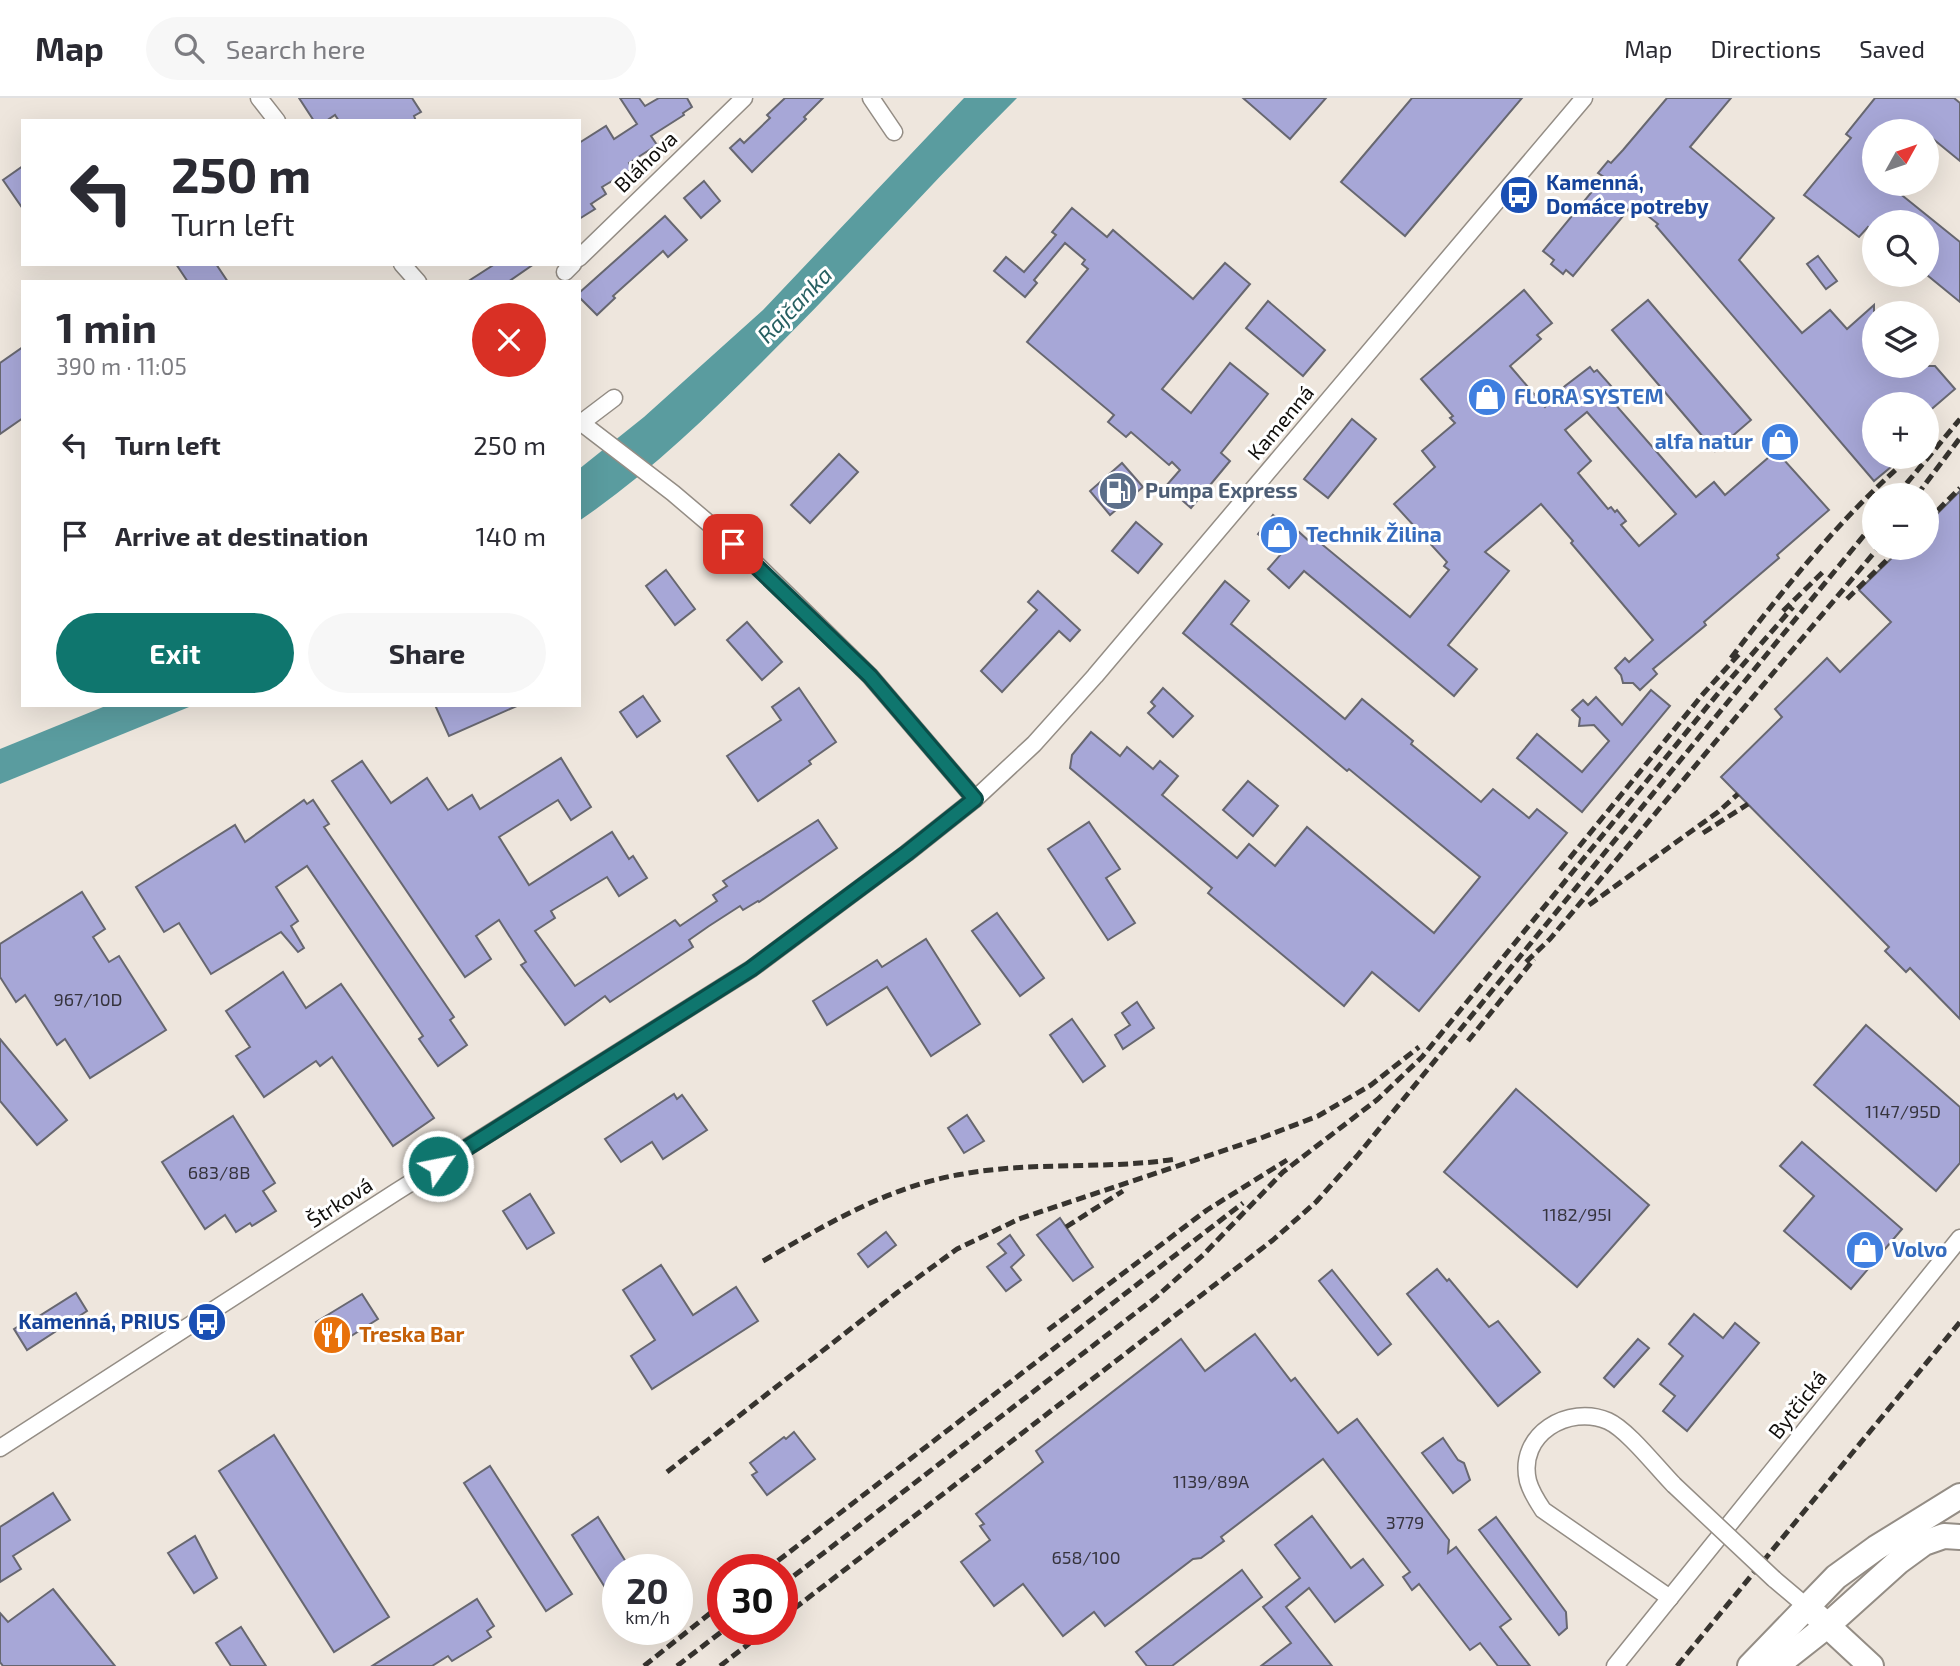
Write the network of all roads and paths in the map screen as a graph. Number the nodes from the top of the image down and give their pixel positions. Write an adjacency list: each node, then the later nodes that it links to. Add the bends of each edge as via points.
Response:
1 (259, 98): 5 (street)
2 (744, 98): 7 (street, Bláhova)
3 (872, 98): 6 (street)
4 (1584, 98): 12 (street, Kamenná, via 1095,676 1034,744)
5 (275, 119)
6 (894, 132)
7 (581, 256)
8 (404, 266): 9 (street)
9 (416, 280)
10 (614, 398): 11 (street)
11 (584, 425): 12 (street, via 753,561 850,657)
12 (975, 799): 14 (street, Štrková, via 751,969)
13 (1960, 1238): 17 (street, Bytčická)
14 (0, 1448)
15 (1960, 1496): 18 (main road, via 1856,1561)
16 (1960, 1536): 19 (main road, via 1924,1544)
17 (1670, 1598): 18 (street, bridge, via 1543,1510 1528,1480 1527,1460 1534,1440 1553,1423 1591,1415 1611,1422); 20 (street, Bytčická)
18 (1806, 1606): 19 (main road); 21 (main road)
19 (1828, 1625): 22 (main road); 23 (main road)
20 (1615, 1666)
21 (1750, 1666)
22 (1776, 1666)
23 (1871, 1666)

